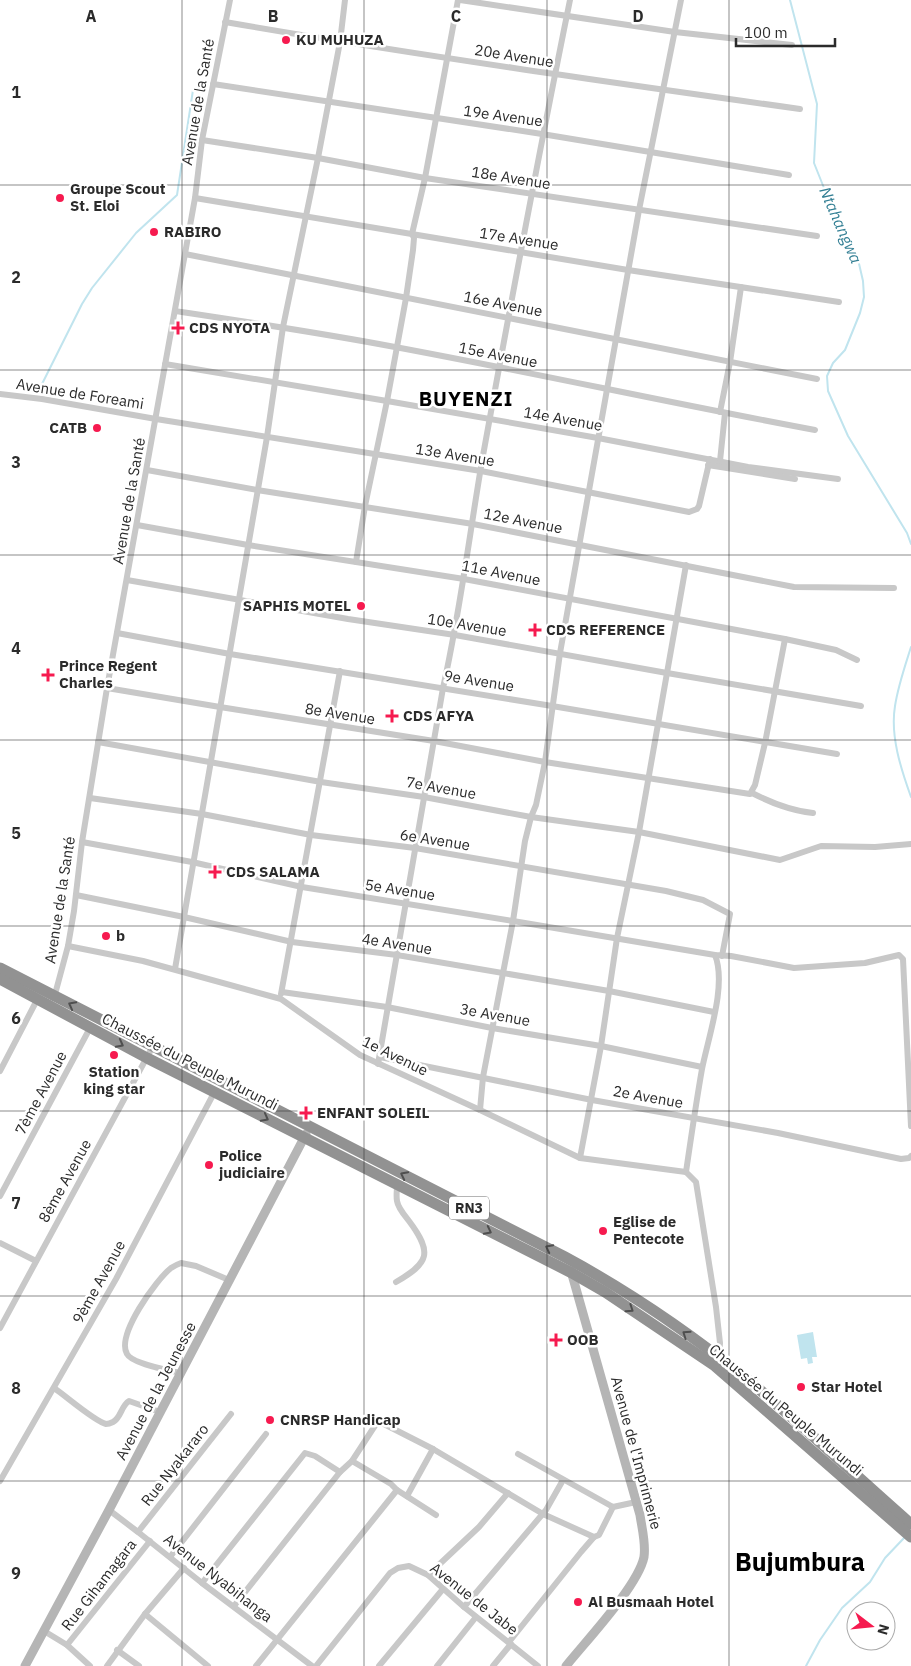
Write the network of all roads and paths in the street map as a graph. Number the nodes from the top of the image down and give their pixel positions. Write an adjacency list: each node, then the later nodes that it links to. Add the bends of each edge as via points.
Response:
1 (230, 0): 7 (street, Avenue de la Santé)
2 (345, 0): 9 (street)
3 (459, 0): 6 (street); 11 (street)
4 (570, 0): 6 (street)
5 (682, 0): 8 (street)
6 (566, 16): 8 (street); 12 (street)
7 (225, 22): 9 (street, 20e Avenue); 13 (street, Avenue de la Santé)
8 (675, 32): 10 (street); 14 (street)
9 (340, 42): 11 (street, 20e Avenue); 15 (street)
10 (792, 45)
11 (446, 58): 12 (street, 20e Avenue); 17 (street)
12 (555, 75): 14 (street, 20e Avenue); 18 (street)
13 (213, 84): 15 (street, 19e Avenue); 19 (street, Avenue de la Santé)
14 (664, 90): 16 (street, 20e Avenue); 20 (street)
15 (328, 101): 17 (street, 19e Avenue); 21 (street)
16 (800, 109)
17 (435, 118): 18 (street, 19e Avenue); 23 (street)
18 (542, 134): 20 (street, 19e Avenue); 24 (street)
19 (202, 140): 21 (street, 18e Avenue); 25 (street, Avenue de la Santé)
20 (651, 152): 22 (street, 19e Avenue); 26 (street)
21 (318, 158): 23 (street, 18e Avenue); 27 (street)
22 (789, 175)
23 (425, 178): 24 (street, 18e Avenue); 28 (street)
24 (532, 194): 26 (street, 18e Avenue); 30 (street)
25 (196, 198): 27 (street, 17e Avenue); 31 (street, Avenue de la Santé)
26 (639, 210): 29 (street, 18e Avenue); 32 (street)
27 (305, 216): 28 (street, 17e Avenue); 33 (street)
28 (412, 234): 30 (street, 17e Avenue); 35 (street)
29 (817, 236)
30 (521, 252): 32 (street, 17e Avenue); 38 (street)
31 (185, 254): 33 (street, 16e Avenue); 37 (street, Avenue de la Santé)
32 (628, 270): 34 (street, 17e Avenue); 40 (street)
33 (293, 276): 35 (street, 16e Avenue); 39 (street)
34 (741, 287): 36 (street, 17e Avenue); 42 (street)
35 (406, 298): 38 (street, 16e Avenue); 41 (street)
36 (839, 302)
37 (175, 311): 39 (street, 15e Avenue); 43 (street, Avenue de la Santé)
38 (509, 317): 40 (street, 16e Avenue); 44 (street)
39 (283, 327): 41 (street, 15e Avenue); 46 (street)
40 (616, 339): 42 (street, 16e Avenue); 47 (street)
41 (396, 347): 44 (street, 15e Avenue); 49 (street)
42 (730, 362): 45 (street, 16e Avenue); 50 (street)
43 (165, 364): 46 (street, 14e Avenue); 51 (street, Avenue de la Santé)
44 (499, 368): 47 (street, 15e Avenue); 52 (street)
45 (817, 379)
46 (275, 382): 49 (street, 14e Avenue); 54 (street)
47 (607, 389): 50 (street, 15e Avenue); 55 (street)
48 (0, 394): 51 (street, Avenue de Foreami, via 42,398)
49 (387, 400): 52 (street, 14e Avenue); 56 (street)
50 (723, 413): 53 (street, 15e Avenue); 57 (street)
51 (156, 419): 54 (street, 13e Avenue); 59 (street, Avenue de la Santé)
52 (490, 420): 55 (street, 14e Avenue); 60 (street)
53 (815, 430)
54 (267, 437): 56 (street, 13e Avenue); 63 (street)
55 (598, 438): 58 (street, 14e Avenue); 64 (street)
56 (376, 455): 60 (street, 13e Avenue); 65 (street)
57 (720, 461): 58 (street, 14e Avenue); 62 (street, 14e Avenue)
58 (709, 462): 61 (street); 64 (street, 13e Avenue, via 699,506 689,512)
59 (147, 470): 63 (street, 12e Avenue); 67 (street, Avenue de la Santé)
60 (481, 471): 64 (street, 13e Avenue); 66 (street)
61 (795, 479)
62 (838, 479)
63 (257, 490): 65 (street, 12e Avenue); 69 (street)
64 (588, 491): 68 (street)
65 (365, 506): 66 (street, 12e Avenue); 70 (street)
66 (473, 524): 68 (street, 12e Avenue); 72 (street)
67 (137, 525): 69 (street, 11e Avenue); 73 (street, Avenue de la Santé)
68 (579, 545): 71 (street, 12e Avenue); 75 (street)
69 (248, 546): 70 (street, 11e Avenue); 76 (street)
70 (356, 562): 72 (street, 11e Avenue)
71 (686, 565): 74 (street, 12e Avenue, via 794,588); 77 (street)
72 (464, 579): 75 (street, 11e Avenue); 79 (street)
73 (128, 580): 76 (street, 10e Avenue); 78 (street, Avenue de la Santé)
74 (894, 588)
75 (570, 599): 77 (street, 11e Avenue); 81 (street)
76 (239, 600): 79 (street, 10e Avenue); 82 (street)
77 (675, 620): 80 (street, 11e Avenue); 85 (street)
78 (117, 633): 82 (street, 9e Avenue); 86 (street, Avenue de la Santé)
79 (455, 635): 81 (street, 10e Avenue); 87 (street)
80 (785, 640): 83 (street, 11e Avenue, via 836,650); 88 (street)
81 (560, 653): 85 (street, 10e Avenue); 89 (street)
82 (230, 654): 84 (street, 9e Avenue); 91 (street)
83 (857, 660)
84 (340, 671): 87 (street, 9e Avenue); 93 (street)
85 (667, 673): 88 (street, 10e Avenue); 92 (street)
86 (107, 688): 91 (street, 8e Avenue); 95 (street, Avenue de la Santé)
87 (443, 688): 89 (street, 9e Avenue); 94 (street)
88 (776, 691): 90 (street, 10e Avenue); 96 (street)
89 (552, 706): 92 (street, 9e Avenue); 98 (street)
90 (861, 706)
91 (220, 707): 93 (street, 8e Avenue); 99 (street)
92 (657, 724): 96 (street, 9e Avenue); 100 (street)
93 (331, 725): 94 (street, 8e Avenue); 101 (street)
94 (434, 740): 98 (street, 8e Avenue); 103 (street)
95 (98, 742): 99 (street, 7e Avenue); 104 (street, Avenue de la Santé)
96 (765, 743): 97 (street, 9e Avenue); 102 (street)
97 (837, 754)
98 (545, 762): 100 (street, 8e Avenue); 107 (street)
99 (211, 763): 101 (street, 7e Avenue); 106 (street)
100 (648, 779): 102 (street, 8e Avenue); 108 (street)
101 (321, 782): 103 (street, 7e Avenue); 109 (street)
102 (749, 793): 105 (street, 8e Avenue, via 782,807)
103 (424, 797): 107 (street, 7e Avenue); 112 (street)
104 (90, 798): 106 (street, 6e Avenue); 110 (street, Avenue de la Santé)
105 (813, 813)
106 (202, 814): 109 (street, 6e Avenue); 113 (street)
107 (531, 817): 108 (street, 7e Avenue); 114 (street)
108 (639, 832): 111 (street, 7e Avenue, via 780,860 821,846); 115 (street)
109 (312, 834): 112 (street, 6e Avenue); 116 (street)
110 (82, 842): 113 (street, 5e Avenue); 117 (street, Avenue de la Santé)
111 (911, 844)
112 (415, 848): 114 (street, 6e Avenue); 118 (street)
113 (192, 862): 116 (street, 5e Avenue); 119 (street)
114 (521, 866): 115 (street, 6e Avenue); 120 (street)
115 (629, 885): 121 (street); 126 (street, 6e Avenue, via 703,900 729,912 731,916)
116 (302, 887): 118 (street, 5e Avenue); 122 (street)
117 (76, 894): 119 (street, 4e Avenue); 123 (street, Avenue de la Santé)
118 (405, 903): 120 (street, 5e Avenue); 124 (street)
119 (184, 916): 122 (street, 4e Avenue); 128 (street)
120 (513, 920): 121 (street, 5e Avenue); 129 (street)
121 (617, 938): 125 (street, 5e Avenue); 131 (street)
122 (292, 942): 124 (street, 4e Avenue); 132 (street)
123 (68, 946): 128 (street, 1e Avenue); 135 (street, Avenue de la Santé)
124 (397, 955): 129 (street, 4e Avenue); 136 (street)
125 (715, 955): 126 (street); 137 (street, via 719,983)
126 (722, 956): 151 (street, via 794,968 865,963 899,955 903,959)
127 (0, 968): 135 (highway, Chaussée du Peuple Murundi / RN3)
128 (175, 969): 134 (street, 1e Avenue)
129 (502, 974): 131 (street, 4e Avenue); 139 (street)
130 (0, 979): 133 (highway, Chaussée du Peuple Murundi / RN3)
131 (609, 991): 137 (street, 4e Avenue); 141 (street)
132 (282, 992): 134 (street); 136 (street, 3e Avenue)
133 (38, 998): 135 (highway, Chaussée du Peuple Murundi / RN3); 145 (street)
134 (280, 999): 143 (street, 1e Avenue, via 360,1055)
135 (53, 1001): 138 (highway, Chaussée du Peuple Murundi / RN3); 140 (highway, Chaussée du Peuple Murundi / RN3, one-way to 135)
136 (387, 1007): 139 (street, 3e Avenue); 143 (street)
137 (714, 1012): 144 (street)
138 (90, 1028): 142 (highway, Chaussée du Peuple Murundi / RN3, one-way to 142); 158 (street, 7ème Avenue)
139 (492, 1028): 141 (street, 3e Avenue); 146 (street)
140 (153, 1046): 142 (street, 8ème Avenue); 152 (highway, Chaussée du Peuple Murundi / RN3)
141 (601, 1046): 144 (street, 3e Avenue); 148 (street)
142 (147, 1058): 147 (highway, Chaussée du Peuple Murundi / RN3); 161 (street, 8ème Avenue)
143 (379, 1061): 146 (street, 2e Avenue); 149 (street, 1e Avenue)
144 (702, 1067): 150 (street)
145 (0, 1071)
146 (483, 1077): 148 (street, 2e Avenue); 149 (street)
147 (214, 1092): 153 (highway, Chaussée du Peuple Murundi / RN3, one-way to 153); 168 (street, 9ème Avenue, via 116,1279)
148 (592, 1100): 150 (street, 2e Avenue); 155 (street)
149 (480, 1110): 155 (street, 1e Avenue)
150 (694, 1117): 154 (street, 2e Avenue, via 902,1160); 156 (street)
151 (911, 1126)
152 (309, 1127): 153 (street, Avenue de la Jeunesse); 160 (highway, Chaussée du Peuple Murundi / RN3, one-way to 152)
153 (304, 1138): 157 (highway, Chaussée du Peuple Murundi / RN3); 163 (street, Avenue de la Jeunesse)
154 (911, 1156)
155 (580, 1158): 156 (street, 1e Avenue)
156 (686, 1172): 166 (street, via 696,1182 716,1307 720,1343)
157 (398, 1185): 162 (highway, Chaussée du Peuple Murundi / RN3, one-way to 162); 164 (street, via 397,1202 421,1237 425,1251 420,1266)
158 (0, 1196)
159 (0, 1243): 161 (street)
160 (565, 1256): 162 (street, Avenue de l'Imprimerie); 166 (highway, Chaussée du Peuple Murundi / RN3, one-way to 160, via 610,1282)
161 (36, 1262): 165 (street, 8ème Avenue)
162 (572, 1273): 166 (highway, Chaussée du Peuple Murundi / RN3, one-way to 166); 181 (street, Avenue de l'Imprimerie)
163 (229, 1280): 167 (street, Avenue de la Jeunesse); 167 (street, via 196,1266 181,1263 171,1268 126,1334 127,1355 133,1360)
164 (396, 1282)
165 (0, 1328)
166 (717, 1362): 186 (highway, Chaussée du Peuple Murundi / RN3)
167 (181, 1373): 169 (street, Avenue de la Jeunesse)
168 (54, 1388): 169 (street, via 106,1424 116,1420 129,1401); 177 (street, 9ème Avenue)
169 (160, 1412): 183 (street, Avenue de la Jeunesse)
170 (231, 1414): 188 (street, Rue Nyakararo)
171 (266, 1434): 192 (street)
172 (432, 1449): 174 (street, via 378,1421); 179 (street); 180 (street)
173 (518, 1454): 176 (street)
174 (352, 1461): 175 (street); 178 (street)
175 (340, 1472): 195 (street, via 305,1453); 197 (street)
176 (563, 1480): 182 (street); 184 (street)
177 (0, 1481)
178 (397, 1490): 180 (street); 202 (street)
179 (508, 1493): 184 (street); 194 (street, via 480,1527)
180 (406, 1496): 185 (street)
181 (636, 1502): 182 (street); 218 (street, Avenue de l'Imprimerie, via 645,1545 642,1564 626,1592)
182 (612, 1507): 189 (street, via 603,1528)
183 (109, 1510): 188 (street, Avenue Nyabihanga); 201 (street, Avenue de la Jeunesse)
184 (543, 1514): 189 (street); 198 (street)
185 (436, 1515)
186 (894, 1516): 187 (highway, Chaussée du Peuple Murundi / RN3); 190 (highway, Chaussée du Peuple Murundi / RN3)
187 (911, 1524)
188 (138, 1532): 191 (street, Avenue Nyabihanga)
189 (594, 1537): 203 (street)
190 (911, 1537)
191 (150, 1541): 192 (street, Avenue Nyabihanga); 204 (street, Rue Gihamagara)
192 (170, 1557): 193 (street, Avenue Nyabihanga)
193 (184, 1568): 195 (street, Avenue Nyabihanga); 199 (street)
194 (428, 1575): 196 (street, Avenue de Jabe); 213 (street, Avenue de Jabe, via 409,1566 390,1573)
195 (202, 1583): 197 (street, Avenue Nyabihanga)
196 (443, 1588): 198 (street, Avenue de Jabe); 214 (street)
197 (234, 1606): 202 (street, Avenue Nyabihanga)
198 (464, 1607): 200 (street, Avenue de Jabe)
199 (145, 1614): 205 (street); 210 (street)
200 (476, 1617): 203 (street, Avenue de Jabe); 215 (street)
201 (44, 1631): 204 (street); 206 (street, Avenue de la Jeunesse)
202 (278, 1640): 211 (street); 212 (street, Avenue Nyabihanga)
203 (510, 1643): 216 (street); 217 (street, Avenue de Jabe)
204 (67, 1645): 207 (street)
205 (117, 1650): 208 (street); 209 (street)
206 (25, 1666)
207 (90, 1666)
208 (107, 1666)
209 (139, 1666)
210 (208, 1666)
211 (256, 1666)
212 (312, 1666)
213 (316, 1666)
214 (379, 1666)
215 (437, 1666)
216 (493, 1666)
217 (538, 1666)
218 (566, 1666)

